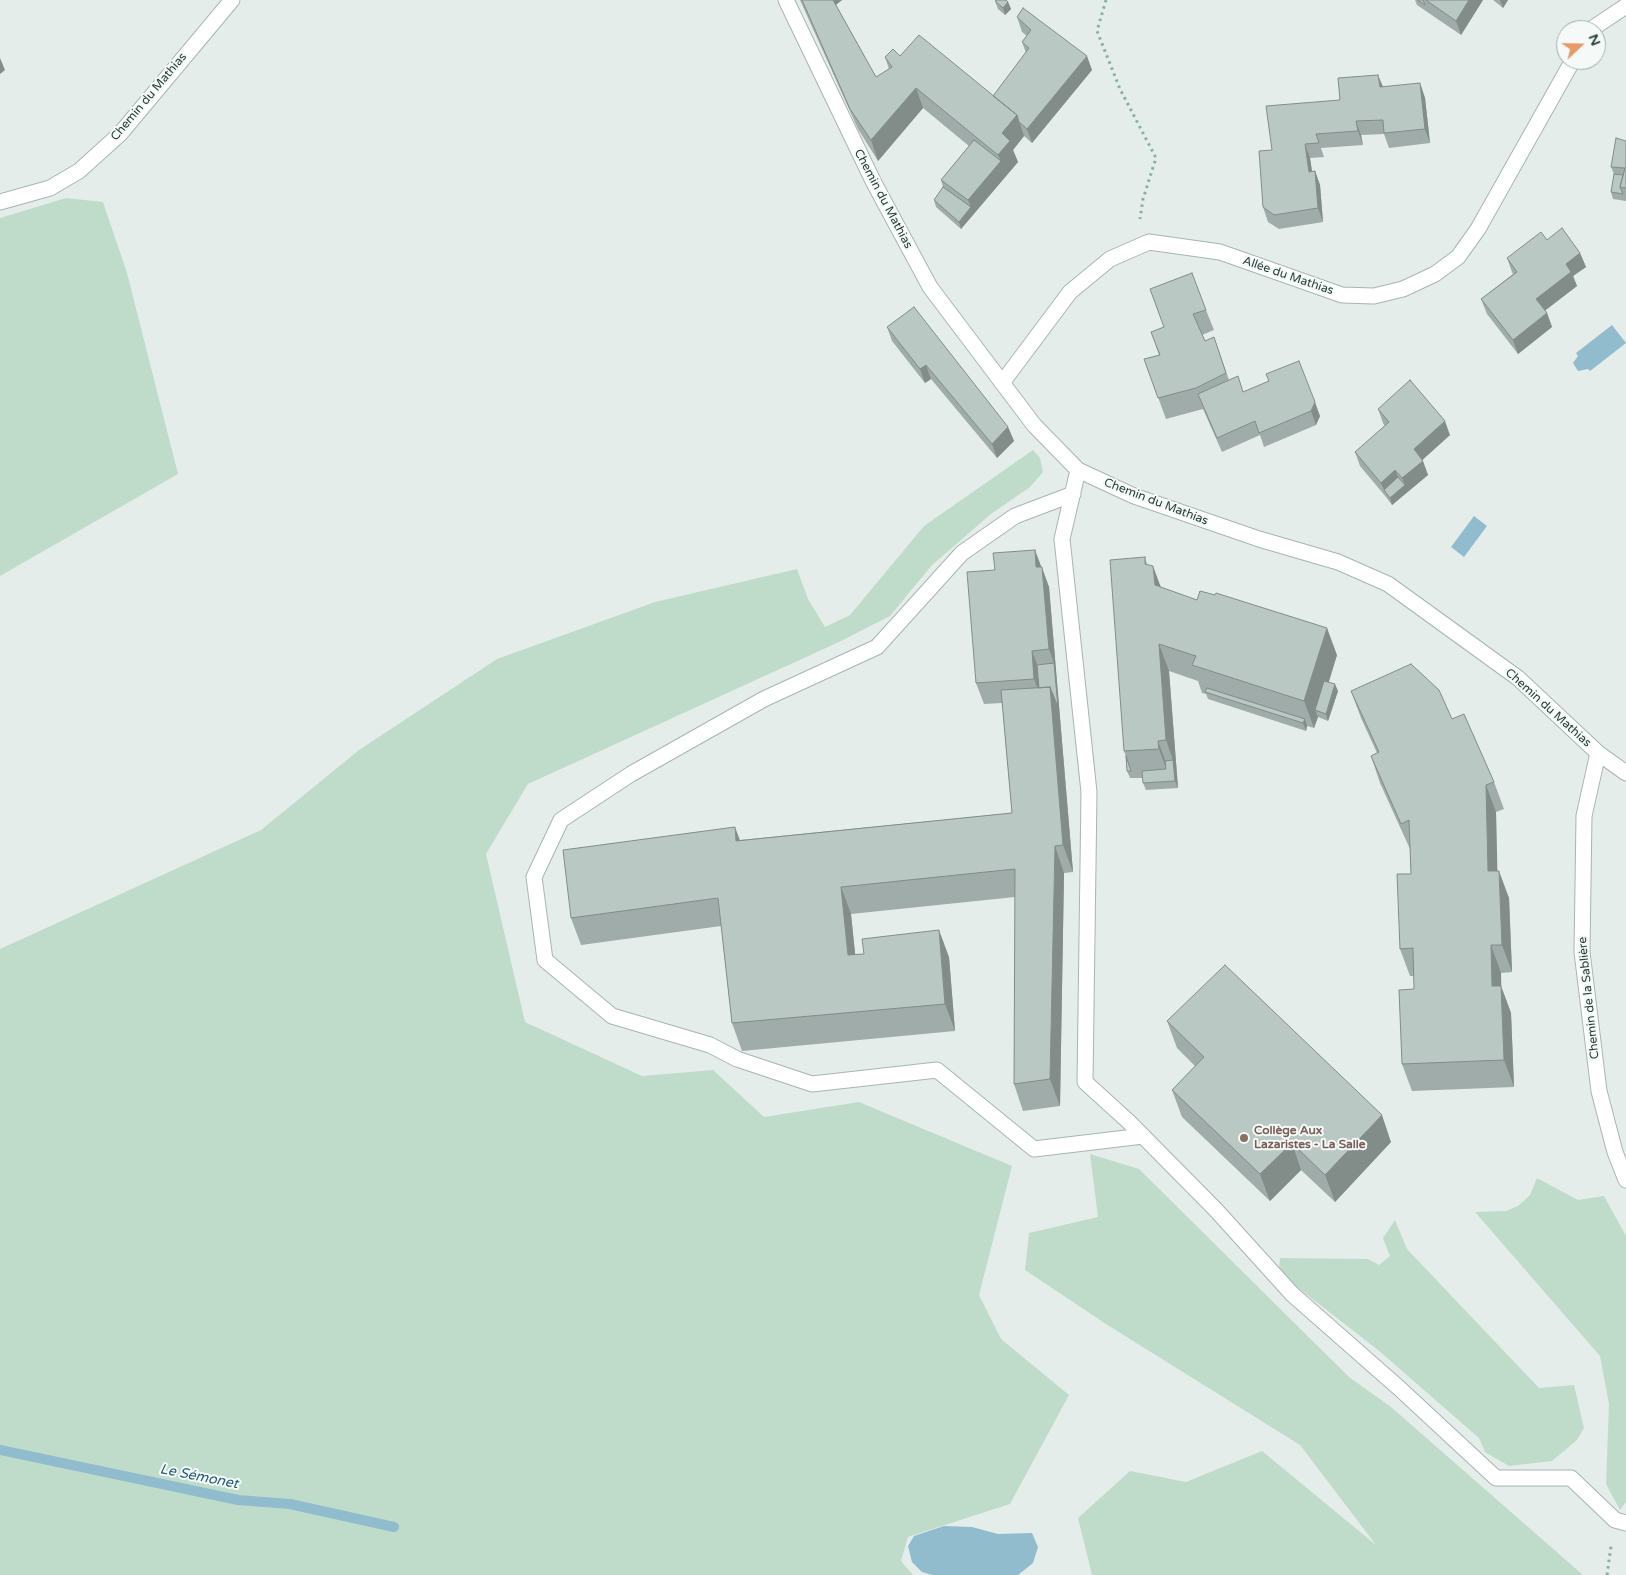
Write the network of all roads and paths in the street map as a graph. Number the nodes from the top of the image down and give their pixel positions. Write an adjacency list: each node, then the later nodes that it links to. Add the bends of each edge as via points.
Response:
1 (232, 0): 7 (street, Chemin du Mathias, via 120,134 79,171 50,188)
2 (786, 0): 9 (street, Chemin du Mathias, via 869,174 930,287)
3 (1106, 0): 8 (path, via 1098,31 1120,89 1156,158 1143,198)
4 (1626, 6): 5 (street)
5 (1605, 20)
6 (1567, 70): 8 (street, Allée du Mathias, via 1478,230 1458,257 1435,274 1403,289 1374,296 1342,295 1220,252 1149,242)
7 (0, 202)
8 (1137, 247): 9 (street, Allée du Mathias, via 1110,258 1070,292)
9 (1002, 383): 10 (street, Chemin du Mathias, via 1034,425)
10 (1078, 470): 11 (street); 12 (street, Chemin du Mathias, via 1134,496 1338,562 1388,584 1518,678)
11 (1073, 494): 14 (street, via 1062,539 1089,792 1085,1082); 14 (street, via 1015,516 962,553 877,647 764,699 631,774 561,820 534,877 545,960 612,1016 710,1046 737,1059 812,1084 936,1070 1034,1149)
12 (1598, 753): 13 (street, Chemin du Mathias); 15 (street, Chemin de la Sablière, via 1584,816 1582,952 1599,1091)
13 (1626, 773)
14 (1143, 1136): 16 (street, via 1292,1294 1496,1478 1571,1478 1616,1520)
15 (1626, 1180)
16 (1626, 1523)

